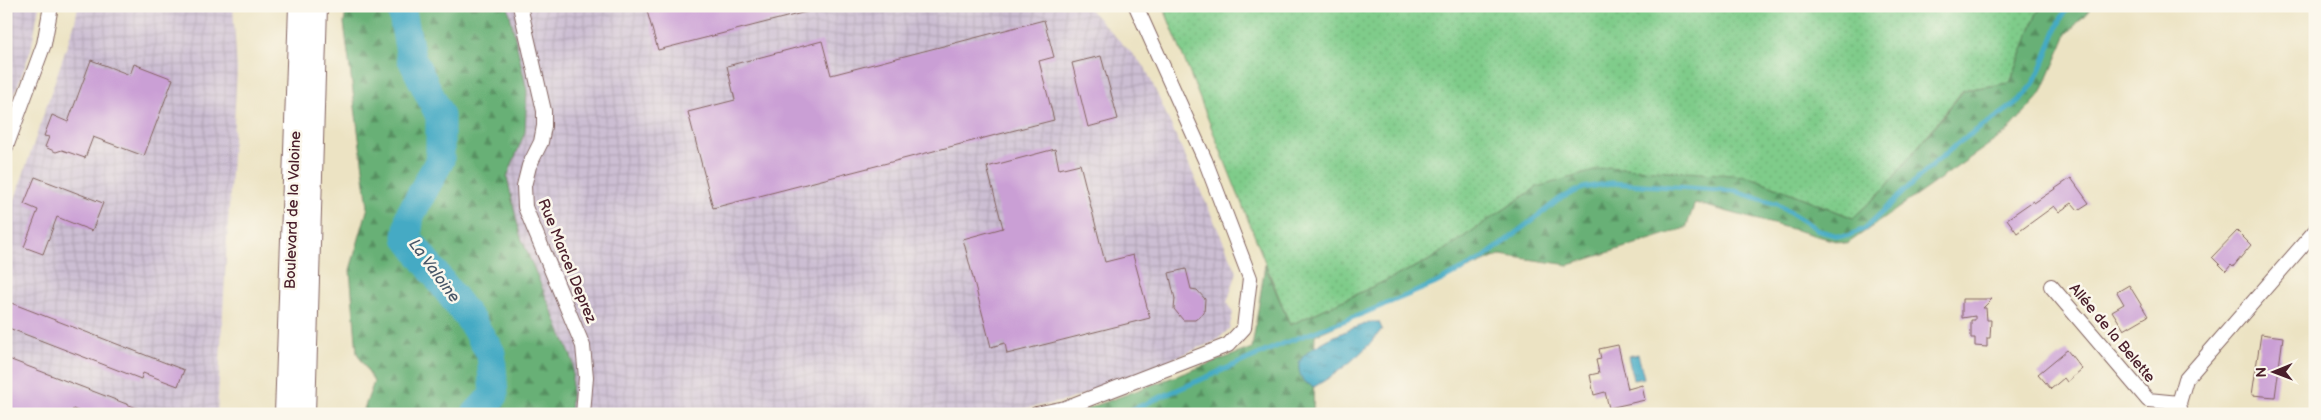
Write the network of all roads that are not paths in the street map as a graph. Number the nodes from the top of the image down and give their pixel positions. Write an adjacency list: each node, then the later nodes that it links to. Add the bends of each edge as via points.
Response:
1 (51, 6): 6 (street, via 44,44)
2 (300, 6): 10 (main road, Boulevard de la Valoine)
3 (316, 6): 11 (main road, Boulevard de la Valoine)
4 (520, 6): 12 (street, Rue Marcel Deprez, via 544,111 540,142 524,186 525,207 584,346)
5 (1136, 6): 13 (street, via 1205,160 1250,278 1244,328 1228,345 1065,408)
6 (6, 147)
7 (2315, 232): 9 (street, via 2186,379)
8 (2051, 286): 9 (street, Allée de la Belette, via 2148,400)
9 (2180, 408)
10 (286, 414)
11 (304, 414)
12 (583, 414)
13 (1036, 414)

